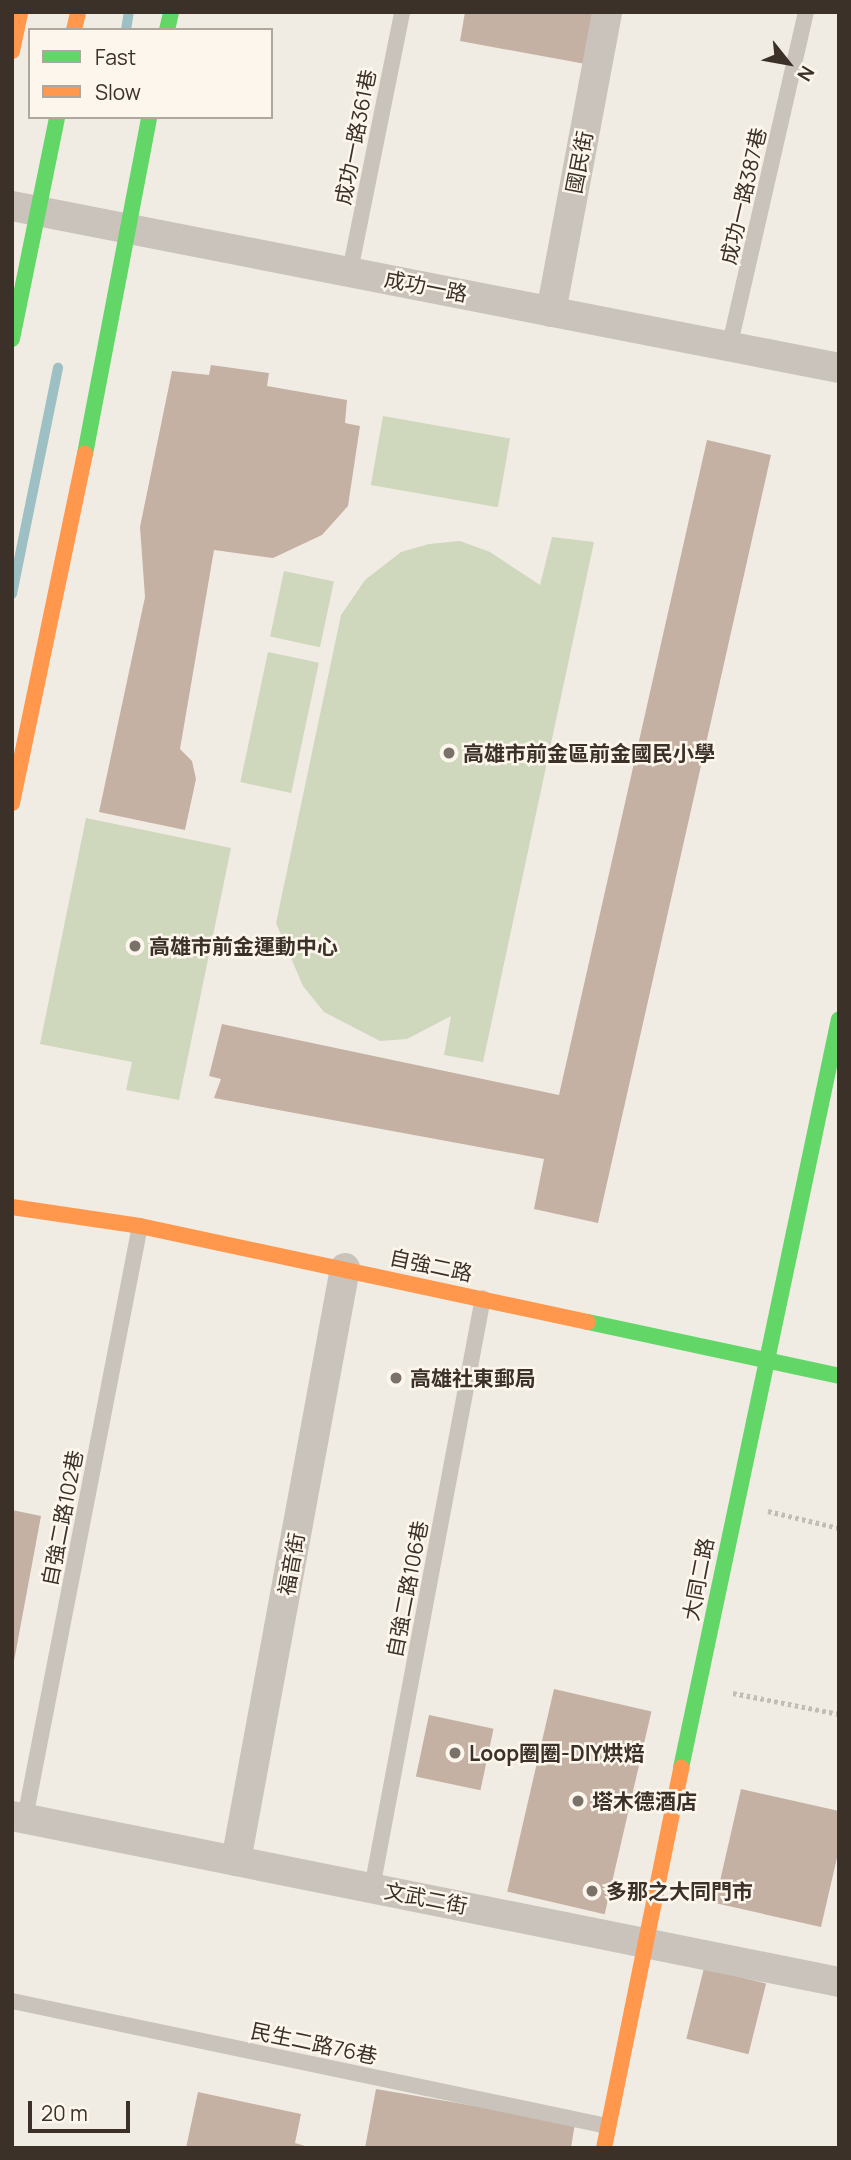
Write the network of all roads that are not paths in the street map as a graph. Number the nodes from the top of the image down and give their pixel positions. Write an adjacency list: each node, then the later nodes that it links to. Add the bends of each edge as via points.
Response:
1 (20, 12): 5 (street)
2 (402, 12): 10 (lane, 成功一路361巷)
3 (607, 12): 11 (street, 國民街)
4 (806, 12): 13 (lane, 成功一路387巷)
5 (12, 51)
6 (56, 119): 8 (street)
7 (149, 119): 9 (street)
8 (25, 209): 9 (street, 成功一路); 12 (street)
9 (128, 229): 10 (street, 成功一路); 15 (street, via 117,303)
10 (350, 271): 11 (street, 成功一路)
11 (551, 312): 13 (street, 成功一路)
12 (12, 339)
13 (729, 348): 14 (street, 成功一路)
14 (839, 368)
15 (12, 803)
16 (839, 1019): 21 (street, 大同二路)
17 (12, 1206): 18 (street, 自強二路)
18 (140, 1226): 19 (street, 自強二路); 23 (lane, 自強二路102巷)
19 (345, 1268): 20 (street, 自強二路); 24 (street, 福音街)
20 (483, 1298): 21 (street, 自強二路); 25 (lane, 自強二路106巷)
21 (764, 1358): 22 (street, 自強二路); 26 (street, 大同二路)
22 (839, 1376)
23 (19, 1817): 24 (street, 文武二街)
24 (236, 1861): 25 (street, 文武二街)
25 (372, 1888): 26 (street, 文武二街)
26 (646, 1942): 27 (street, 文武二街); 29 (street, 大同二路)
27 (839, 1982)
28 (12, 2001): 29 (lane, 民生二路76巷)
29 (607, 2126): 30 (street, 大同二路)
30 (604, 2148)

